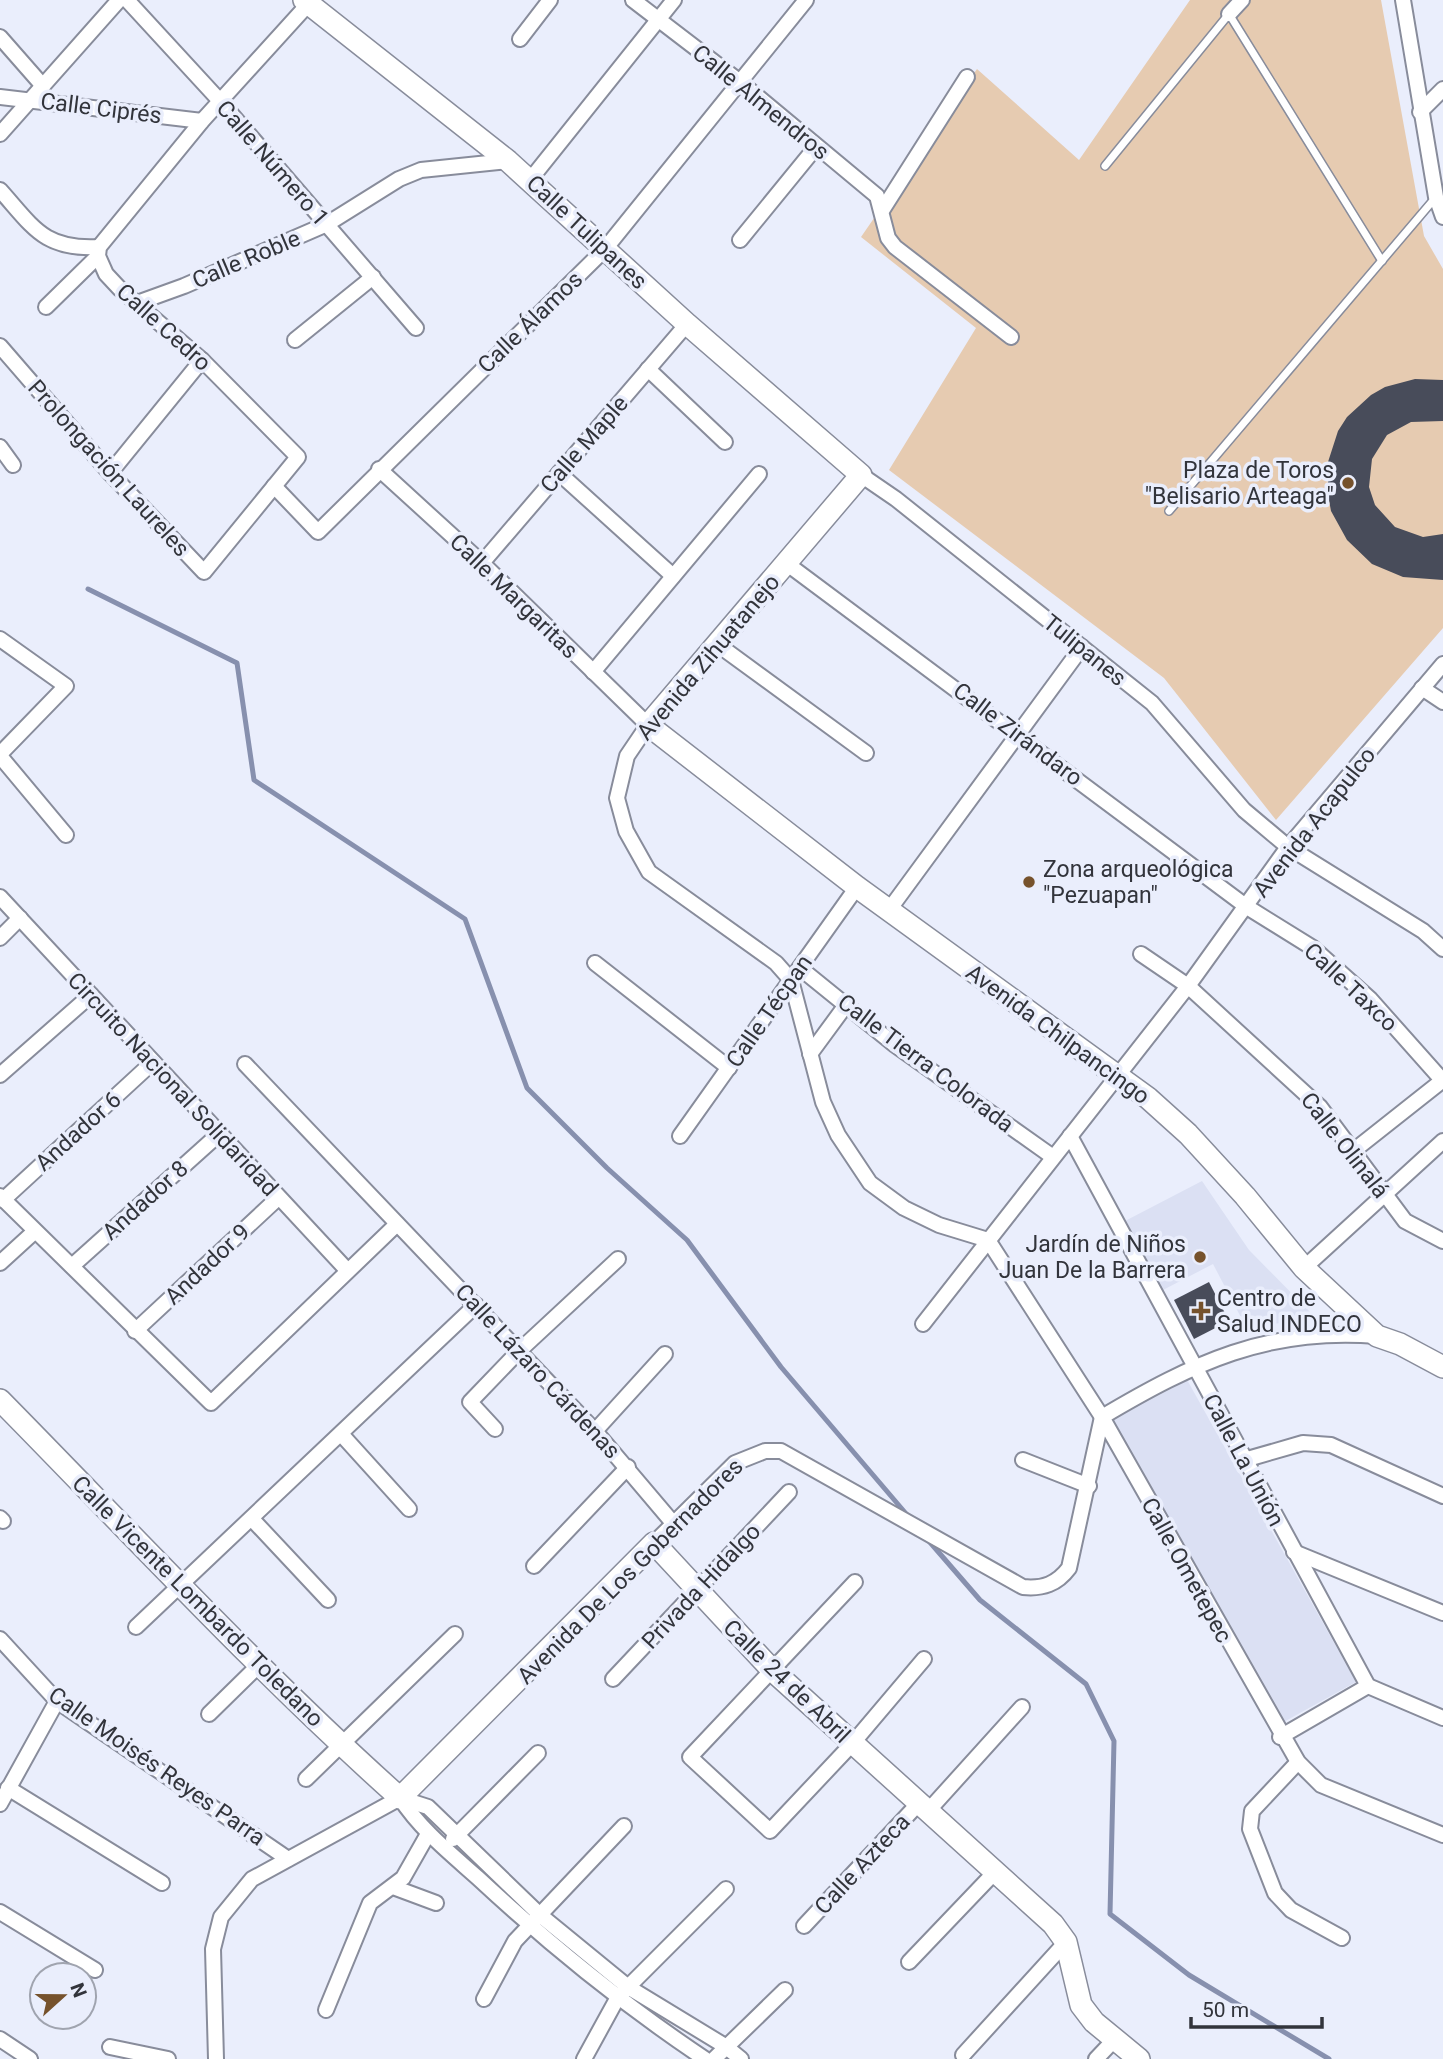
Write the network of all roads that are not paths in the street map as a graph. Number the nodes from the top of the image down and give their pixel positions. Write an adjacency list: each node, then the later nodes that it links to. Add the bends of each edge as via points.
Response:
1 (119, 0): 16 (street)
2 (127, 0): 20 (street, Calle Número 1)
3 (550, 0): 13 (street)
4 (633, 0): 11 (street, Calle Almendros)
5 (674, 0): 11 (street)
6 (806, 0): 15 (street, Calle Álamos)
7 (1242, 0): 10 (street)
8 (1403, 0): 21 (street)
9 (308, 1): 20 (street); 25 (street, Calle Tulipanes)
10 (1229, 14): 26 (lane); 36 (lane)
11 (657, 19): 15 (street, Calle Almendros); 27 (street)
12 (0, 37): 16 (street)
13 (520, 39)
14 (967, 77): 30 (street)
15 (740, 82): 24 (street, Calle Almendros); 34 (street, Calle Álamos)
16 (43, 86): 19 (street)
17 (1443, 89): 21 (street)
18 (0, 97): 19 (street, Calle Ciprés)
19 (30, 100): 22 (street, Calle Ciprés); 23 (street)
20 (220, 101): 22 (street); 32 (street, Calle Número 1)
21 (1420, 111): 29 (street)
22 (202, 121): 35 (street)
23 (0, 134)
24 (816, 147): 30 (street, Calle Almendros, via 877,196); 33 (street)
25 (508, 161): 27 (street, Calle Tulipanes); 32 (street, Calle Roble, via 421,170)
26 (1105, 166)
27 (530, 180): 34 (street, Calle Tulipanes)
28 (0, 190): 35 (street, via 42,238)
29 (1436, 197): 31 (street); 36 (lane)
30 (883, 209): 42 (street, via 888,238 895,247)
31 (1443, 217)
32 (327, 224): 37 (street, Calle Número 1); 38 (street, Calle Roble)
33 (740, 240)
34 (605, 249): 40 (street, Calle Tulipanes); 51 (street, Calle Álamos)
35 (98, 252): 38 (street, Calle Cedro, via 106,274); 39 (street)
36 (1382, 261): 57 (lane)
37 (373, 277): 41 (street, Calle Número 1); 43 (street)
38 (137, 303): 45 (street, Calle Cedro)
39 (46, 307)
40 (687, 324): 46 (street, Calle Maple); 55 (street, Calle Tulipanes)
41 (416, 328)
42 (1011, 337)
43 (295, 340)
44 (0, 346): 52 (street, Prolongación Laureles)
45 (202, 360): 49 (street, Calle Cedro); 52 (street)
46 (648, 369): 47 (street); 53 (street, Calle Maple)
47 (725, 442)
48 (0, 447): 50 (street)
49 (298, 457): 56 (street, Prolongación Laureles)
50 (13, 465)
51 (379, 469): 56 (street, Calle Álamos, via 318,532); 58 (street, Calle Margaritas)
52 (110, 473): 56 (street, Prolongación Laureles, via 204,572)
53 (559, 473): 58 (street, Calle Maple); 60 (street)
54 (759, 474): 60 (street)
55 (861, 475): 59 (street, Avenida Zihuatanejo); 63 (street, Tulipanes)
56 (274, 486)
57 (1169, 511)
58 (482, 563): 65 (street, Calle Margaritas)
59 (786, 563): 62 (street, Avenida Zihuatanejo); 69 (street, Calle Zirándaro)
60 (673, 576): 65 (street)
61 (0, 639): 71 (street, via 66,686)
62 (717, 644): 68 (street, Avenida Zihuatanejo); 70 (street)
63 (1082, 647): 69 (street); 73 (street, Tulipanes, via 1152,703 1244,810)
64 (1443, 664): 66 (street, Avenida Acapulco)
65 (593, 672): 68 (street, Calle Margaritas)
66 (1422, 688): 67 (street); 73 (street, Avenida Acapulco)
67 (1443, 702)
68 (648, 725): 74 (street, Avenida Chilpancingo); 83 (street, Avenida Zihuatanejo, via 627,756 617,798 626,831 649,872)
69 (1019, 733): 76 (street, Calle Zirándaro); 77 (street)
70 (866, 753)
71 (0, 755): 72 (street)
72 (66, 835)
73 (1289, 847): 76 (street, Avenida Acapulco); 80 (street, Tulipanes, via 1423,931)
74 (857, 887): 77 (street, Avenida Chilpancingo); 83 (street, Calle Técpan)
75 (0, 897): 78 (street, Circuito Nacional Solidaridad)
76 (1247, 907): 84 (street, Avenida Acapulco); 93 (street, Calle Taxco, via 1313,947 1370,999)
77 (889, 910): 92 (street, Avenida Chilpancingo)
78 (20, 918): 79 (street); 85 (street, Circuito Nacional Solidaridad)
79 (0, 938)
80 (1443, 949)
81 (1141, 954): 84 (street, Calle Olinalá)
82 (594, 963): 90 (street)
83 (795, 974): 86 (street, Calle Tierra Colorada); 87 (street); 90 (street, Calle Técpan)
84 (1188, 986): 92 (street, Avenida Acapulco); 98 (street, Calle Olinalá, via 1320,1107)
85 (91, 995): 88 (street, Circuito Nacional Solidaridad); 91 (street)
86 (846, 1005): 87 (street); 99 (street, Calle Tierra Colorada)
87 (810, 1054): 105 (street, via 838,1135 870,1183 904,1208 939,1225)
88 (153, 1062): 94 (street, Circuito Nacional Solidaridad); 101 (street, Andador 6)
89 (245, 1064): 103 (street, Calle Lázaro Cárdenas)
90 (729, 1068): 95 (street, Calle Técpan)
91 (0, 1075)
92 (1116, 1077): 96 (street, Avenida Acapulco); 110 (street, Avenida Chilpancingo, via 1188,1134)
93 (1443, 1080): 98 (street)
94 (219, 1134): 102 (street, Circuito Nacional Solidaridad); 109 (street, Andador 8)
95 (680, 1136)
96 (1070, 1136): 99 (street, Avenida Acapulco); 118 (street, Calle La Unión)
97 (1443, 1141): 100 (street)
98 (1352, 1152): 100 (street, Calle Olinalá)
99 (1053, 1157): 105 (street, Avenida Acapulco)
100 (1384, 1195): 106 (street, Calle Olinalá, via 1405,1221); 110 (street)
101 (1, 1198): 104 (street)
102 (278, 1198): 111 (street, Circuito Nacional Solidaridad); 114 (street, Andador 9)
103 (397, 1224): 111 (street); 112 (street, Calle Lázaro Cárdenas)
104 (34, 1232): 108 (street); 109 (street)
105 (988, 1240): 113 (street, Avenida Acapulco); 121 (street, Calle Ometepec)
106 (1443, 1241)
107 (618, 1259): 116 (street)
108 (0, 1263)
109 (72, 1266): 114 (street)
110 (1304, 1268): 115 (street, Avenida Chilpancingo)
111 (346, 1269): 114 (street, via 211,1403)
112 (476, 1305): 116 (street, Calle Lázaro Cárdenas); 124 (street)
113 (923, 1324)
114 (135, 1331)
115 (1377, 1336): 118 (street, via 1335,1332 1281,1340 1225,1353); 119 (street, Avenida Chilpancingo)
116 (519, 1351): 122 (street, via 470,1402); 123 (street, Calle Lázaro Cárdenas)
117 (665, 1353): 123 (street)
118 (1194, 1367): 121 (street); 126 (street, Calle La Unión)
119 (1443, 1367)
120 (0, 1400): 138 (street, Calle Vicente Lombardo Toledano)
121 (1102, 1417): 128 (street, Avenida De Los Gobernadores); 154 (street, Calle Ometepec)
122 (495, 1429)
123 (595, 1431): 127 (street, Calle Lázaro Cárdenas)
124 (342, 1434): 131 (street); 132 (street)
125 (1023, 1460): 128 (street)
126 (1244, 1460): 130 (street, via 1303,1443 1331,1445); 135 (street, Calle La Unión)
127 (628, 1467): 133 (street, Calle Lázaro Cárdenas); 136 (street)
128 (1088, 1486): 133 (street, Avenida De Los Gobernadores, via 1069,1568 1062,1578 1036,1588 1023,1587 781,1451 765,1451 735,1462)
129 (789, 1492): 139 (street, Privada Hidalgo)
130 (1443, 1496)
131 (409, 1509)
132 (252, 1519): 138 (street); 140 (street)
133 (673, 1523): 134 (street, Avenida De Los Gobernadores)
134 (654, 1543): 139 (street, Calle 24 de Abril); 161 (street, Avenida De Los Gobernadores)
135 (1294, 1552): 141 (street); 149 (street, Calle La Unión)
136 (534, 1566)
137 (855, 1582): 147 (street)
138 (180, 1586): 142 (street); 146 (street, Calle Vicente Lombardo Toledano)
139 (697, 1592): 147 (street, Calle 24 de Abril); 148 (street, Privada Hidalgo)
140 (328, 1600)
141 (1443, 1613)
142 (136, 1627)
143 (455, 1634): 156 (street)
144 (0, 1639): 150 (street, Calle Moisés Reyes Parra)
145 (924, 1658): 155 (street)
146 (259, 1665): 152 (street); 156 (street, Calle Vicente Lombardo Toledano)
147 (773, 1671): 155 (street, Calle 24 de Abril); 155 (street, via 690,1757 770,1831)
148 (613, 1679)
149 (1368, 1686): 153 (street); 154 (street)
150 (57, 1701): 160 (street); 169 (street, Calle Moisés Reyes Parra)
151 (1022, 1707): 163 (street, Calle Azteca)
152 (209, 1714)
153 (1443, 1718)
154 (1280, 1737): 158 (street, Calle Ometepec)
155 (852, 1744): 163 (street, Calle 24 de Abril)
156 (341, 1745): 159 (street); 161 (street, Calle Vicente Lombardo Toledano)
157 (538, 1753): 166 (street)
158 (1298, 1762): 167 (street, Calle Ometepec, via 1321,1785); 178 (street, via 1252,1811 1250,1829 1275,1893 1291,1910)
159 (306, 1779)
160 (8, 1788): 162 (street); 171 (street)
161 (400, 1798): 165 (street, Calle Vicente Lombardo Toledano); 166 (street, Calle Vicente Lombardo Toledano, via 428,1807); 169 (street, Avenida De Los Gobernadores)
162 (0, 1804)
163 (923, 1807): 170 (street, Calle 24 de Abril); 177 (street, Calle Azteca)
164 (624, 1826): 176 (street)
165 (428, 1834): 168 (street, Calle Vicente Lombardo Toledano); 172 (street)
166 (458, 1834): 168 (street); 176 (street, Calle Vicente Lombardo Toledano)
167 (1443, 1835)
168 (445, 1848): 176 (street, Calle Vicente Lombardo Toledano)
169 (289, 1859): 193 (street, Avenida De Los Gobernadores, via 251,1879 221,1917 213,1949)
170 (995, 1872): 179 (street, Calle 24 de Abril, via 1053,1924); 181 (street)
171 (162, 1883)
172 (393, 1887): 174 (street); 185 (street, via 370,1903)
173 (726, 1889): 183 (street)
174 (436, 1903)
175 (0, 1912): 180 (street)
176 (534, 1920): 183 (street, Calle Vicente Lombardo Toledano); 184 (street, via 515,1941)
177 (804, 1926)
178 (1342, 1938)
179 (1066, 1942): 187 (street, via 1081,2005); 190 (street)
180 (80, 1961)
181 (909, 1962)
182 (785, 1990): 188 (street)
183 (623, 1992): 188 (street, Calle Vicente Lombardo Toledano); 194 (street); 195 (street, Calle Vicente Lombardo Toledano)
184 (484, 1999)
185 (326, 2010)
186 (0, 2039): 191 (street)
187 (1115, 2039): 198 (street); 199 (street)
188 (725, 2046): 196 (street); 197 (street, Calle Vicente Lombardo Toledano)
189 (110, 2047): 192 (street)
190 (963, 2054)
191 (30, 2059)
192 (168, 2059)
193 (216, 2059)
194 (584, 2059)
195 (705, 2059)
196 (714, 2059)
197 (741, 2059)
198 (1096, 2059)
199 (1139, 2059)

